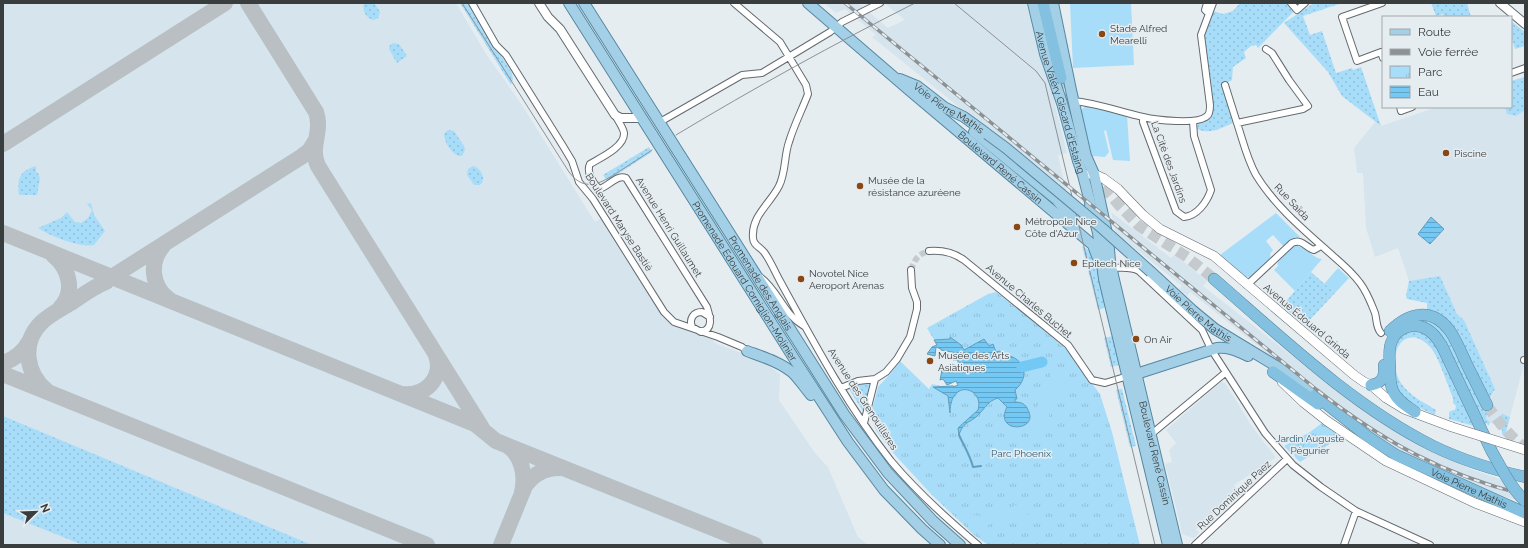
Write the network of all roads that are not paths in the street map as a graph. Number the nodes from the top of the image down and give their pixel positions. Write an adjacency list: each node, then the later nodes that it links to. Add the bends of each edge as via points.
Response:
1 (472, 3): 53 (street, Boulevard Maryse Bastié, via 496,45 506,55 563,146 585,191 593,199 664,312 674,322)
2 (539, 3): 32 (street, via 560,30)
3 (584, 3): 35 (main road, Promenade des Anglais)
4 (734, 3): 22 (street, via 778,40)
5 (808, 3): 19 (main road, Boulevard René Cassin)
6 (880, 3): 19 (street)
7 (1033, 3): 29 (main road, Avenue Valéry Giscard d'Estaing, via 1045,54)
8 (1042, 3): 26 (highway)
9 (1053, 3): 28 (main road, Avenue Valéry Giscard d'Estaing)
10 (1207, 3): 17 (street, via 1205,10)
11 (1213, 3): 17 (street)
12 (1291, 3): 13 (street, via 1297,10)
13 (1305, 3)
14 (1382, 3): 21 (street, via 1342,17 1357,61 1381,52)
15 (1500, 3): 18 (street)
16 (570, 5): 34 (main road, Promenade Edouard Corniglion-Molinier)
17 (1210, 14): 36 (street, via 1201,36 1209,114 1203,119)
18 (1525, 24)
19 (836, 26): 22 (street); 25 (main road, Boulevard René Cassin)
20 (1266, 49): 37 (street, via 1272,53 1308,106)
21 (1382, 55)
22 (790, 56): 35 (street, via 762,73 742,75); 52 (street, Avenue des Grenouillères, via 806,85 808,94 788,142 781,183 755,220 753,236 754,242 766,256)
23 (1525, 68): 24 (street)
24 (1512, 73)
25 (896, 78): 48 (main road, Boulevard René Cassin, via 1093,245); 64 (main road, Voie Pierre Mathis, bridge, via 917,86 1006,148 1103,228 1215,329 1281,369)
26 (1061, 78)
27 (1225, 85): 37 (street, Rue Saïda)
28 (1073, 101): 29 (main road); 33 (street); 40 (main road, Avenue Valéry Giscard d'Estaing, via 1086,156)
29 (1062, 103): 41 (main road, Avenue Valéry Giscard d'Estaing)
30 (1400, 108): 31 (street, via 1401,111)
31 (1409, 108)
32 (615, 115): 34 (street, via 621,118); 51 (street, Avenue Henri Guillaumet, via 623,129 623,140 618,147 588,166 588,173 598,188 625,177 702,298)
33 (1143, 117): 36 (street); 36 (street, La Cité des Jardins, via 1176,211 1184,217 1196,213 1209,197 1211,190 1194,136)
34 (642, 118): 39 (main road, via 656,125); 70 (main road, Promenade Edouard Corniglion-Molinier)
35 (666, 119): 39 (main road, Promenade des Anglais)
36 (1192, 121)
37 (1237, 124): 43 (street, Rue Saïda, via 1257,176 1280,207)
38 (974, 132): 42 (main road, Boulevard René Cassin, via 1057,200 1068,215 1075,218 1082,216 1087,213)
39 (682, 156): 47 (main road, Promenade des Anglais)
40 (1094, 174): 41 (main road); 45 (main road, Boulevard René Cassin, via 1108,238); 50 (main road, Avenue Édouard Grinda, via 1118,189 1160,229 1209,253)
41 (1083, 176): 42 (main road, Avenue Valéry Giscard d'Estaing)
42 (1090, 202): 48 (main road, Boulevard René Cassin, via 1098,233)
43 (1321, 246): 50 (street, via 1314,250 1300,241 1292,242); 54 (street, Rue Saïda, via 1352,272 1362,285)
44 (929, 251): 60 (street, Avenue Charles Buchet, via 953,253 964,260 1068,345 1092,380 1105,383)
45 (1111, 268): 56 (street, via 1135,268 1139,271 1202,330); 60 (main road, Boulevard René Cassin)
46 (912, 270): 61 (street, via 912,288 917,309 910,337 897,359 886,372)
47 (757, 275): 52 (street, Avenue des Grenouillères, via 767,282 788,315); 79 (main road, Promenade des Anglais, via 837,402 870,449 906,492)
48 (1104, 279): 60 (main road, Boulevard René Cassin)
49 (1214, 279): 73 (highway, via 1340,386 1388,420 1434,446 1466,460)
50 (1248, 285): 62 (main road, Avenue Édouard Grinda, via 1354,375)
51 (710, 319): 53 (street, via 707,329); 53 (street, via 702,312 693,315 690,321); 55 (street, via 712,329)
52 (805, 327): 63 (street, Avenue des Grenouillères)
53 (697, 331): 55 (street, Boulevard Maryse Bastié)
54 (1381, 333)
55 (718, 337): 57 (street, Boulevard Maryse Bastié)
56 (1211, 349): 58 (street); 59 (main road, via 1236,350); 60 (main road)
57 (747, 351): 70 (main road, via 794,374)
58 (1225, 372): 69 (street); 72 (street, via 1264,433)
59 (1273, 372): 68 (highway, via 1350,428); 77 (main road, via 1309,407 1386,460 1475,503)
60 (1132, 375): 69 (main road, Boulevard René Cassin)
61 (875, 379): 63 (street, via 858,381); 67 (street)
62 (1377, 387): 65 (highway, via 1385,373 1384,346 1390,331 1410,316 1422,314 1432,316 1449,330); 66 (main road, Avenue Édouard Grinda, via 1386,398)
63 (841, 388): 67 (street, Avenue des Grenouillères)
64 (1315, 395): 68 (highway, Voie Pierre Mathis)
65 (1487, 405)
66 (1415, 412): 71 (main road, Avenue Édouard Grinda, bridge, via 1452,427); 74 (highway, bridge, via 1398,399 1393,391 1389,353 1391,342 1397,333 1414,325 1429,330 1442,346 1491,450 1515,491)
67 (864, 423): 80 (street, Avenue des Grenouillères, via 892,462 914,486)
68 (1367, 436): 76 (highway, Voie Pierre Mathis, via 1396,455)
69 (1147, 438): 81 (main road, Boulevard René Cassin); 82 (main road, Boulevard René Cassin)
70 (848, 442): 78 (main road, Promenade Edouard Corniglion-Molinier, via 884,490)
71 (1525, 450)
72 (1287, 460): 75 (street); 83 (street, Rue Dominique Paez)
73 (1525, 477)
74 (1525, 501)
75 (1356, 511): 84 (street); 85 (street)
76 (1525, 513)
77 (1525, 522)
78 (940, 545)
79 (960, 545)
80 (978, 545)
81 (1168, 545)
82 (1177, 545)
83 (1195, 545)
84 (1344, 545)
85 (1430, 545)

